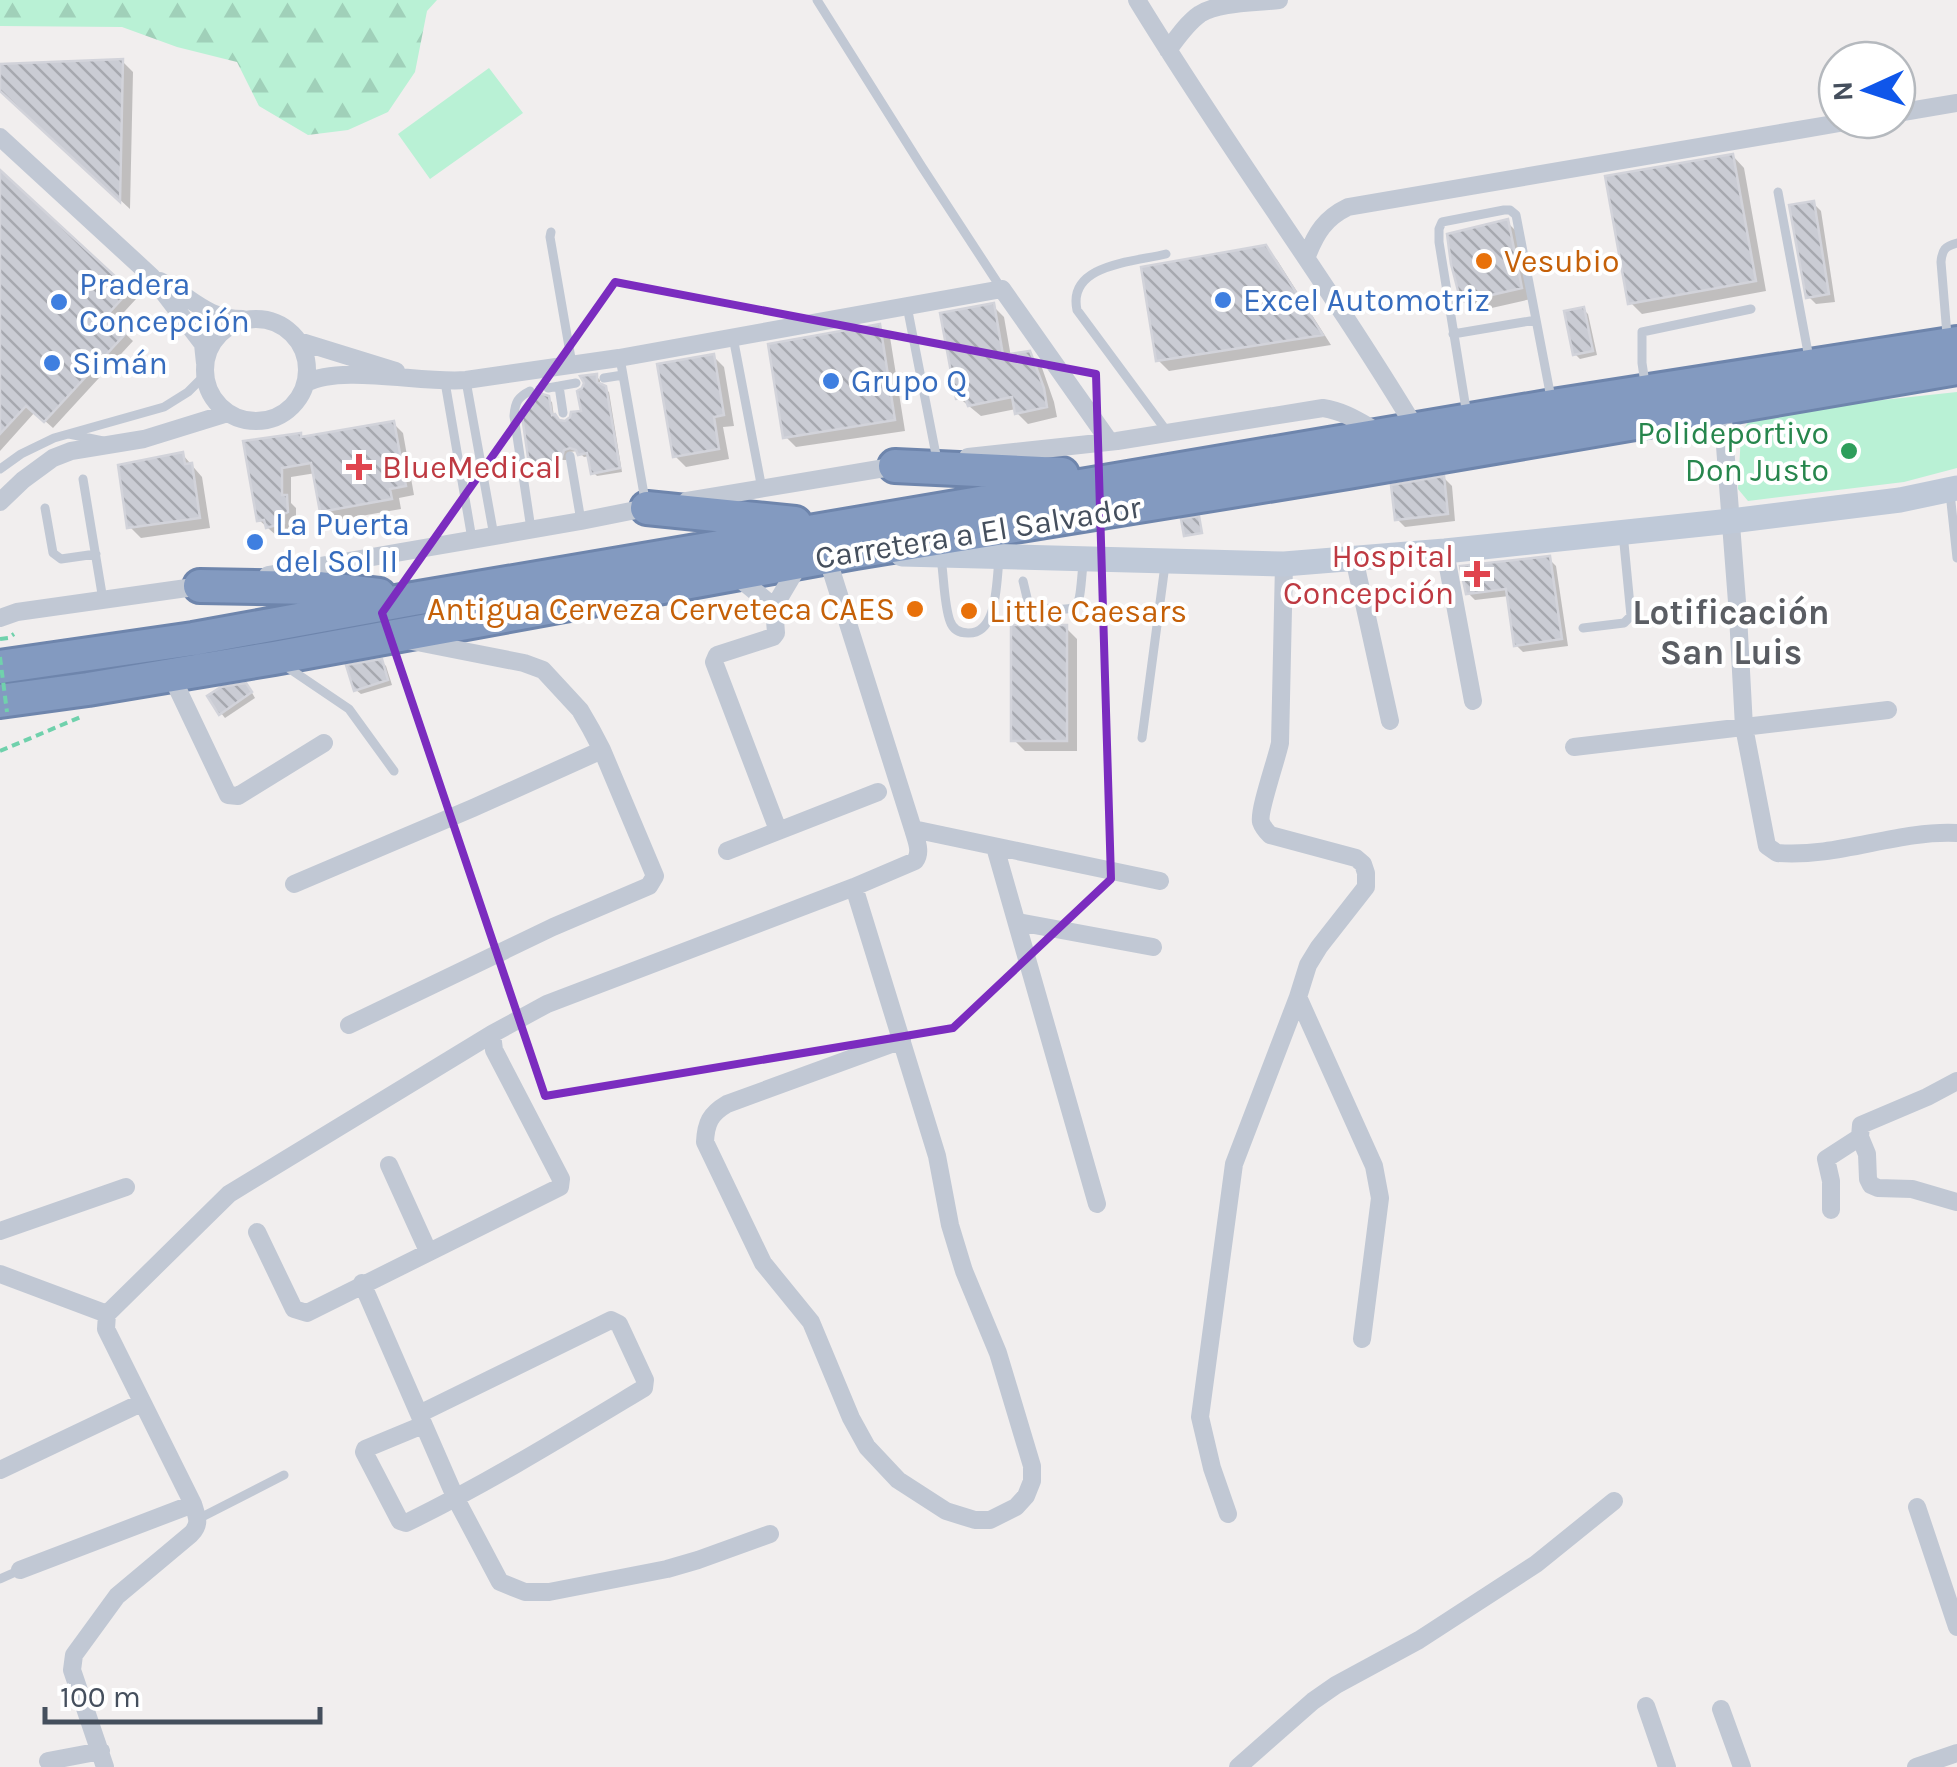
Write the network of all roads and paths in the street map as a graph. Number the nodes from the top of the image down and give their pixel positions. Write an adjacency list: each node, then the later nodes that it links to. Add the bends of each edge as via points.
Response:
1 (817, 0): 15 (lane)
2 (1138, 0): 4 (street)
3 (1279, 0): 4 (street, via 1204,11)
4 (1168, 50): 13 (street)
5 (1957, 103): 6 (street)
6 (1917, 110)
7 (1817, 127): 13 (street, via 1348,207 1324,222)
8 (0, 138): 14 (street)
9 (1778, 192): 25 (lane)
10 (552, 232): 27 (lane)
11 (1957, 243): 23 (lane, via 1947,246 1940,262)
12 (1166, 254): 40 (lane, via 1093,272 1074,297)
13 (1307, 256): 43 (street)
14 (151, 276): 18 (street, via 212,314); 26 (street, via 203,344)
15 (1002, 289): 16 (street); 44 (street)
16 (907, 306): 21 (street); 47 (lane)
17 (1751, 309): 34 (lane, via 1642,332)
18 (248, 319): 22 (street, via 277,323); 26 (street, via 218,335)
19 (1536, 320): 20 (lane); 20 (lane, via 1516,216 1504,210 1442,222 1439,229); 35 (lane)
20 (1454, 334): 39 (lane)
21 (733, 337): 24 (street); 52 (lane)
22 (298, 342): 28 (street); 32 (street)
23 (1947, 358): 25 (highway, Carretera a El Salvador); 36 (highway, Carretera a El Salvador, via 1899,379)
24 (621, 366): 27 (street); 29 (lane); 56 (lane)
25 (1810, 366): 34 (highway, Carretera a El Salvador)
26 (205, 371): 37 (street, via 212,396); 41 (lane, via 164,407)
27 (574, 373): 30 (street); 38 (lane, via 553,387)
28 (415, 378): 31 (street); 32 (street, via 324,376)
29 (604, 378)
30 (466, 380): 31 (street); 61 (lane)
31 (445, 382): 62 (lane)
32 (306, 384): 37 (street, via 295,404 270,420)
33 (530, 391): 59 (lane, via 515,403 514,416)
34 (1646, 391): 35 (highway, Carretera a El Salvador)
35 (1553, 406): 39 (highway, Carretera a El Salvador)
36 (1722, 407): 43 (highway, Carretera a El Salvador); 57 (street)
37 (228, 413): 45 (street)
38 (563, 413)
39 (1468, 420): 43 (highway, Carretera a El Salvador)
40 (1168, 432): 42 (street, via 1324,408); 44 (street)
41 (67, 433): 45 (lane); 49 (lane)
42 (1383, 434): 43 (highway, Carretera a El Salvador); 50 (highway, Carretera a El Salvador)
43 (1423, 438): 63 (highway, Carretera a El Salvador)
44 (1109, 441): 47 (street)
45 (114, 444): 54 (street, via 52,458)
46 (570, 456): 58 (lane)
47 (938, 460): 48 (street)
48 (895, 466): 50 (highway); 52 (street)
49 (0, 469)
50 (1116, 478): 64 (highway, Carretera a El Salvador)
51 (84, 479): 66 (lane)
52 (762, 489): 56 (street)
53 (1954, 489): 57 (street); 69 (lane)
54 (0, 502)
55 (44, 508): 66 (lane, via 56,558)
56 (647, 508): 58 (street); 64 (highway)
57 (1731, 520): 60 (street); 90 (street)
58 (581, 521): 59 (street)
59 (532, 529): 61 (street)
60 (1623, 530): 65 (street); 80 (lane, via 1631,616 1624,623)
61 (494, 536): 62 (street)
62 (472, 540): 75 (street)
63 (998, 544): 64 (highway, Carretera a El Salvador); 67 (street); 67 (lane, via 990,621 968,634 950,622); 70 (street)
64 (829, 549): 67 (street); 73 (highway, Carretera a El Salvador); 76 (highway, Carretera a El Salvador); 78 (street); 97 (street)
65 (1445, 551): 68 (street); 86 (street)
66 (96, 554): 77 (lane)
67 (941, 556)
68 (1354, 558): 72 (street); 89 (street)
69 (1957, 558)
70 (1083, 560): 71 (street); 74 (lane, via 1075,608 1033,607)
71 (1165, 563): 72 (street); 91 (lane)
72 (1284, 564): 107 (street, via 1280,743 1260,818 1270,836 1356,858 1366,873 1366,887 1319,946)
73 (733, 573): 78 (street); 81 (highway, Carretera a El Salvador)
74 (1022, 582)
75 (200, 586): 76 (highway); 77 (street)
76 (413, 598): 84 (highway, Carretera a El Salvador)
77 (104, 601): 79 (street)
78 (774, 607): 98 (street, via 774,638 718,654 714,662)
79 (6, 611)
80 (1584, 628)
81 (460, 637): 83 (highway, Carretera a El Salvador, via 385,636); 94 (street, via 543,670 580,710)
82 (0, 656): 87 (path, bridge)
83 (274, 658): 85 (highway, Carretera a El Salvador); 95 (lane, via 349,709)
84 (0, 667)
85 (171, 675): 87 (highway, Carretera a El Salvador); 92 (street, via 228,796)
86 (1472, 701)
87 (4, 706)
88 (1888, 710): 90 (street)
89 (1390, 721)
90 (1744, 727): 93 (street); 99 (street, via 1771,851 1808,853)
91 (1142, 738)
92 (324, 743)
93 (1574, 748)
94 (602, 750): 103 (street); 108 (street, via 654,882)
95 (394, 771)
96 (878, 792): 98 (street)
97 (913, 829): 100 (street); 104 (street, via 915,861)
98 (778, 830): 101 (street)
99 (1957, 833)
100 (995, 848): 102 (street); 105 (street)
101 (727, 852)
102 (1160, 882)
103 (294, 884)
104 (854, 886): 109 (street, via 546,1004); 110 (street)
105 (1018, 922): 106 (street); 116 (street)
106 (1153, 947)
107 (1298, 997): 124 (street, via 1374,1166 1380,1198); 133 (street, via 1234,1164 1200,1418)
108 (349, 1025)
109 (492, 1034): 120 (street, via 562,1183); 123 (street, via 228,1194)
110 (902, 1040): 110 (street, via 727,1104 714,1112 705,1142 763,1264 811,1322 869,1450 918,1495 946,1511 990,1520 1026,1496 1032,1466 998,1353 964,1271)
111 (1957, 1081): 112 (street, via 1861,1125)
112 (1860, 1137): 115 (street, via 1872,1185); 117 (street, via 1826,1160)
113 (389, 1165): 120 (street)
114 (126, 1186): 118 (street)
115 (1957, 1202)
116 (1097, 1204)
117 (1832, 1210)
118 (0, 1231)
119 (257, 1232): 122 (street, via 300,1312)
120 (428, 1251): 122 (street)
121 (0, 1274): 123 (street)
122 (362, 1283): 126 (street)
123 (108, 1314): 125 (street, via 106,1329)
124 (1362, 1339)
125 (141, 1403): 127 (street); 132 (street)
126 (421, 1420): 129 (street); 129 (street, via 364,1449 364,1455 403,1522); 129 (street, via 612,1320 645,1380 644,1388)
127 (0, 1470)
128 (284, 1476): 132 (lane)
129 (456, 1499): 134 (street, via 500,1582 525,1592 667,1569)
130 (1614, 1501): 143 (street, via 1522,1573 1313,1701)
131 (1917, 1507): 137 (street)
132 (195, 1512): 135 (street); 141 (street, via 198,1528 117,1596 74,1655 72,1670)
133 (1228, 1514)
134 (770, 1534)
135 (20, 1570): 136 (lane)
136 (0, 1580)
137 (1957, 1627)
138 (1646, 1706): 144 (street)
139 (1721, 1708): 145 (street)
140 (1957, 1753): 146 (street)
141 (103, 1759): 142 (street)
142 (48, 1761)
143 (1238, 1767)
144 (1667, 1767)
145 (1742, 1767)
146 (1916, 1767)

